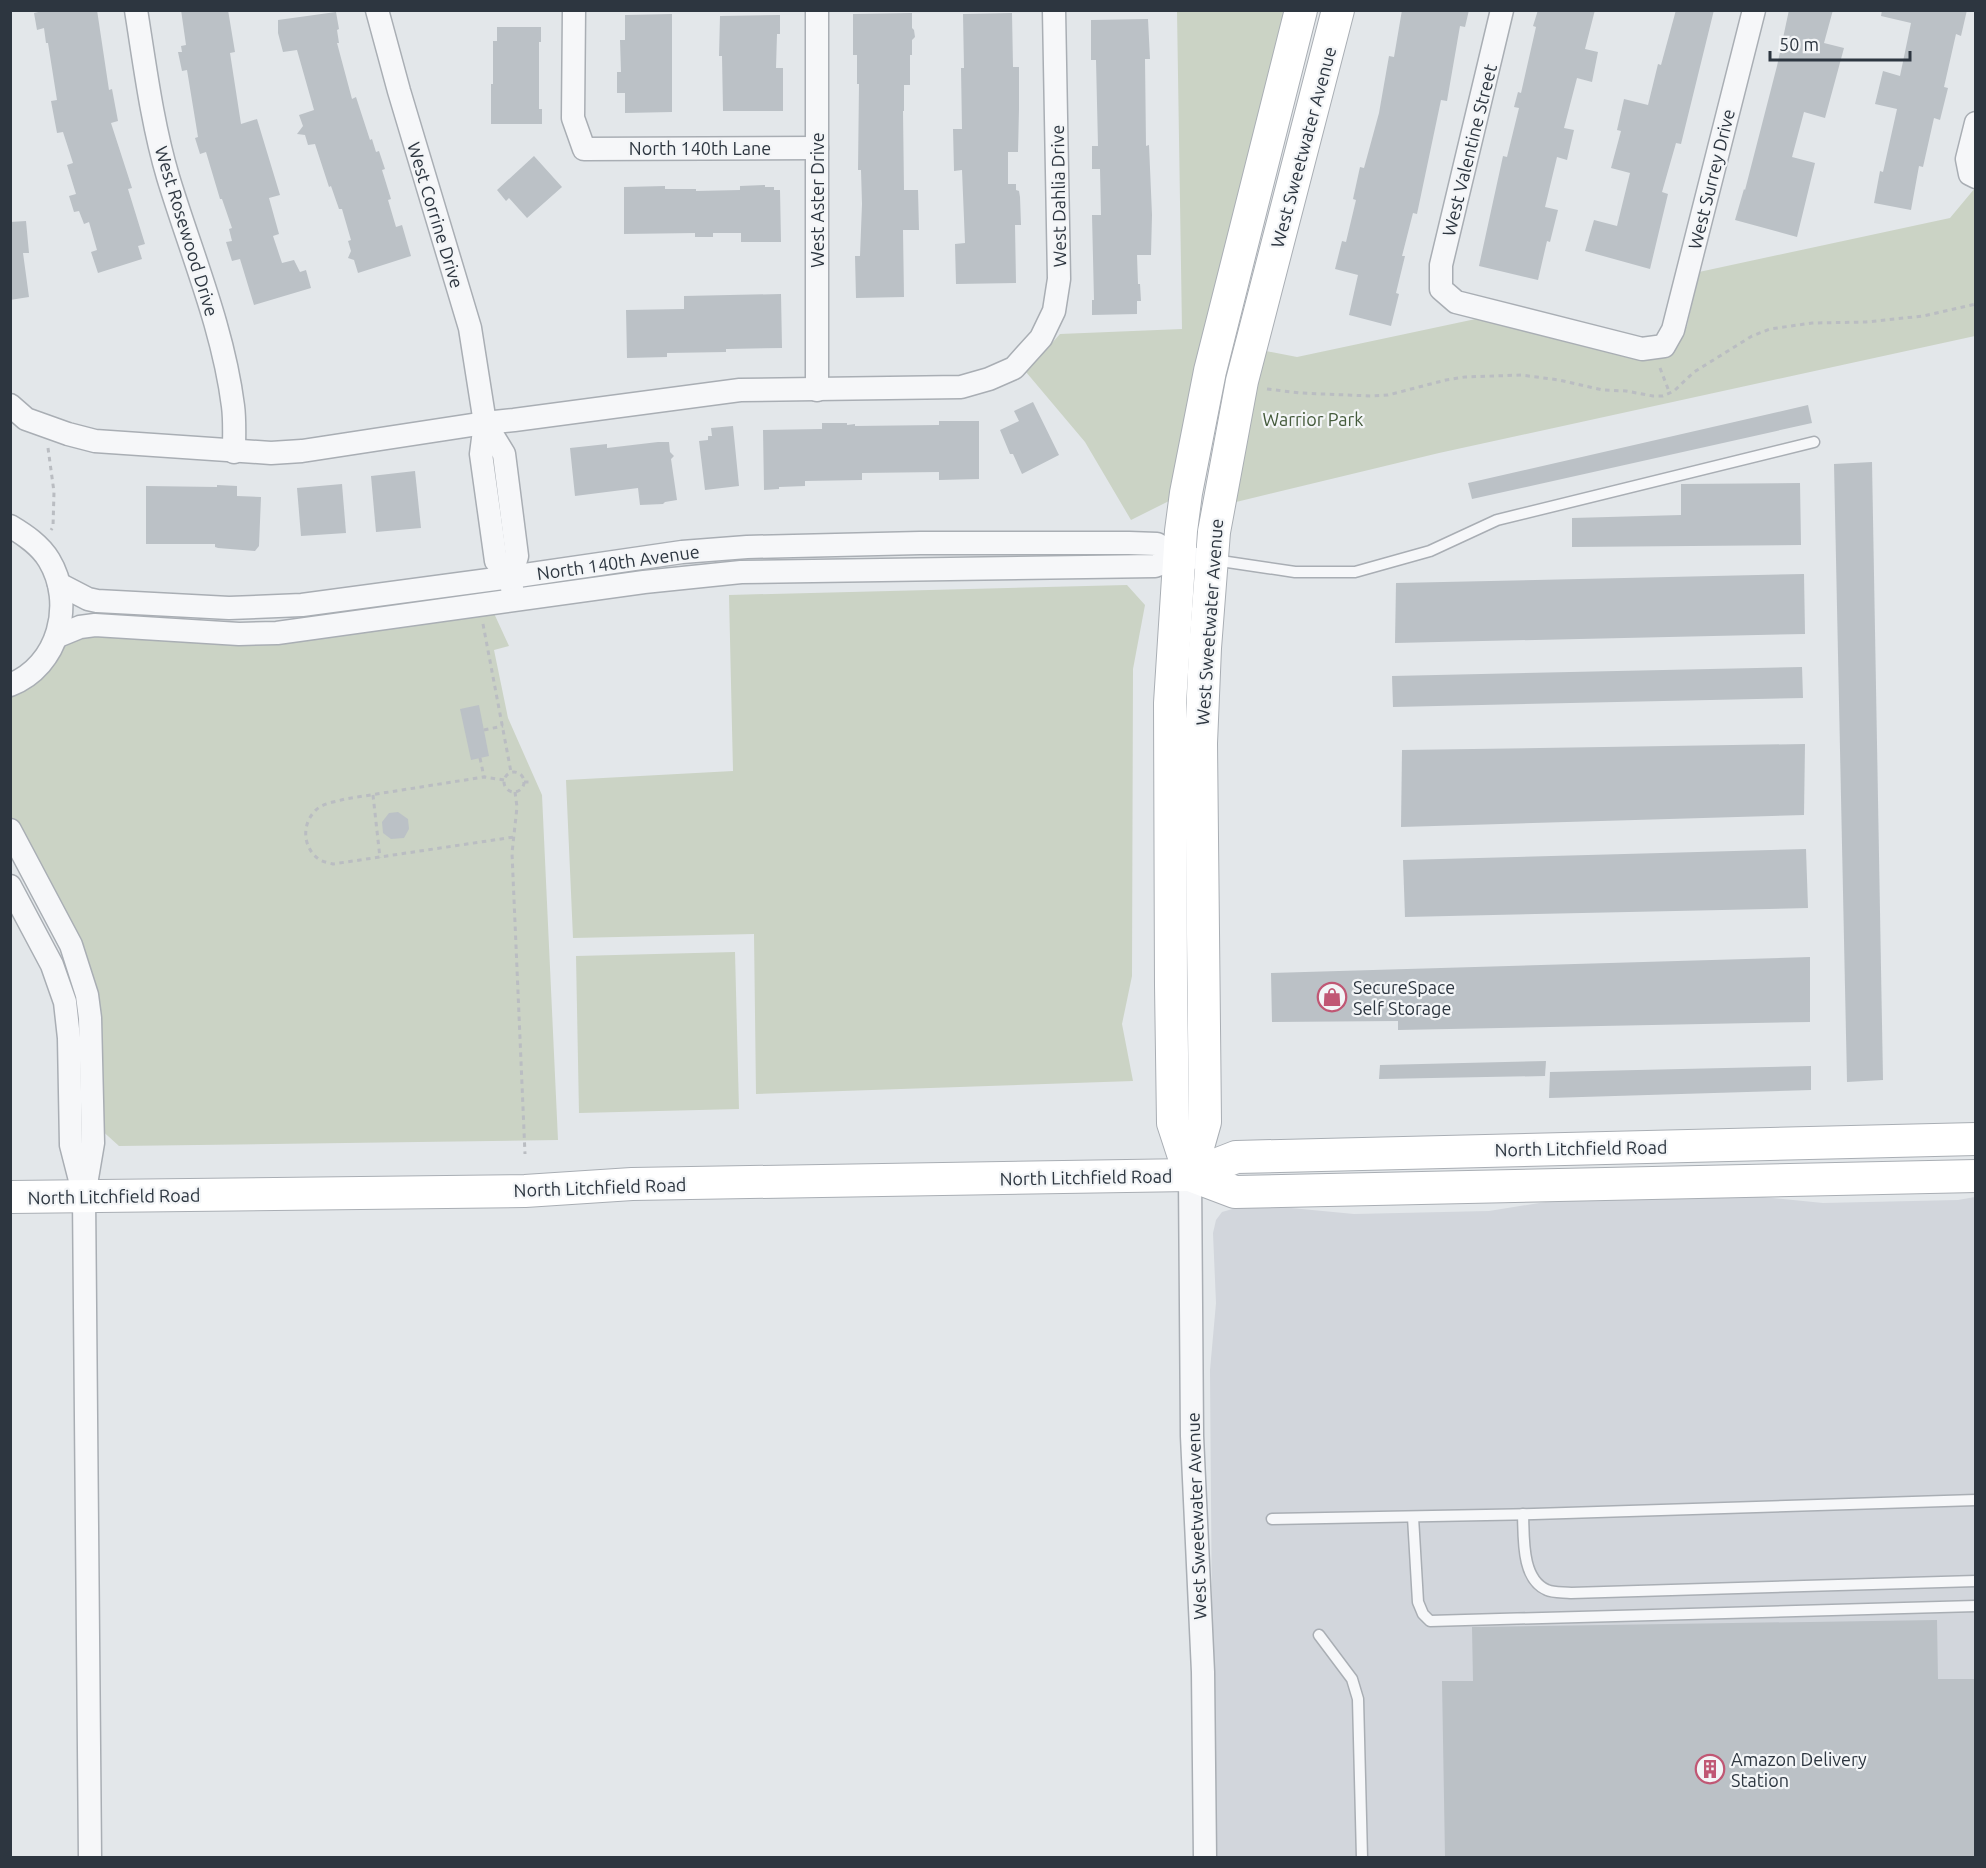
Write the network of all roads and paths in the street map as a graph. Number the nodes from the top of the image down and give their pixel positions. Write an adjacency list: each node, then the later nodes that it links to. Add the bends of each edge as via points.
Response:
1 (136, 10): 20 (street, West Rosewood Drive, via 168,174 226,369 233,408)
2 (377, 10): 17 (street, West Corrine Drive, via 470,328)
3 (574, 10): 11 (street, North 140th Lane, via 573,118 584,149)
4 (817, 10): 11 (street, West Aster Drive)
5 (1054, 10): 14 (street, West Dahlia Drive, via 1059,279 1054,311 1041,339 1014,368 961,387)
6 (1301, 10): 23 (main road, West Sweetwater Avenue, via 1210,371 1186,494)
7 (1338, 10): 24 (main road, West Sweetwater Avenue, via 1242,381)
8 (1502, 10): 13 (street, West Valentine Street, via 1441,265 1441,289 1456,302)
9 (1754, 10): 13 (street, West Surrey Drive, via 1673,330)
10 (1976, 123): 12 (street, via 1967,159)
11 (817, 148): 14 (street, West Aster Drive)
12 (1973, 175)
13 (1661, 353): 15 (path)
14 (817, 390): 17 (street, via 740,390)
15 (1670, 394)
16 (18, 412): 20 (street, via 95,441)
17 (485, 423): 20 (street, via 302,451); 25 (street, West Corrine Drive, via 504,454 517,556)
18 (1814, 442): 24 (lane, via 1497,520 1430,551 1355,572 1294,572)
19 (47, 446): 22 (path, via 54,492)
20 (234, 452)
21 (10, 526): 26 (street, via 31,539 48,559)
22 (50, 534)
23 (1180, 557): 24 (street, North 140th Avenue); 25 (street, North 140th Avenue, via 1157,544 1129,543 747,547 682,552); 27 (street, North 140th Avenue, via 1155,566 741,572); 47 (main road, West Sweetwater Avenue, via 1170,716 1173,1123)
24 (1211, 559): 47 (main road, West Sweetwater Avenue, via 1201,743 1205,1122)
25 (511, 577): 26 (street, North 140th Avenue, via 262,608 97,601); 27 (street, West Corrine Drive)
26 (59, 584): 29 (street, via 62,608)
27 (514, 600): 29 (street, North 140th Avenue, via 278,633 95,625)
28 (482, 620): 31 (path)
29 (58, 636): 30 (street, via 35,669)
30 (10, 685)
31 (503, 726): 32 (path); 34 (path)
32 (484, 730)
33 (480, 758): 35 (path)
34 (511, 772): 36 (path); 37 (path, via 519,773)
35 (484, 777): 36 (path); 40 (path)
36 (504, 780): 39 (path, via 507,790)
37 (524, 782): 38 (path); 39 (path)
38 (533, 782)
39 (515, 792): 42 (path, via 518,807)
40 (373, 795): 43 (path); 43 (path, via 319,808 306,826 305,840 311,852 333,864)
41 (10, 830): 49 (street, via 71,945 87,995 93,1143)
42 (514, 837): 43 (path); 46 (path)
43 (380, 859)
44 (10, 886): 49 (street, via 52,965 65,1002 71,1145)
45 (1976, 1139): 47 (main road, North Litchfield Road, via 1236,1157)
46 (525, 1154)
47 (1190, 1175): 48 (main road, North Litchfield Road, via 1235,1192); 49 (main road, North Litchfield Road, via 632,1184 525,1191); 59 (street, West Sweetwater Avenue, via 1192,1436 1203,1672)
48 (1976, 1176)
49 (84, 1196): 50 (main road, North Litchfield Road); 58 (street)
50 (10, 1197)
51 (1976, 1500): 52 (lane)
52 (1523, 1514): 53 (lane); 55 (lane, via 1526,1563 1547,1590 1571,1593)
53 (1413, 1517): 54 (lane); 56 (lane, via 1418,1602 1430,1621)
54 (1272, 1519)
55 (1976, 1581)
56 (1976, 1606)
57 (1319, 1635): 60 (lane, via 1352,1679 1358,1699)
58 (90, 1857)
59 (1205, 1857)
60 (1362, 1857)

